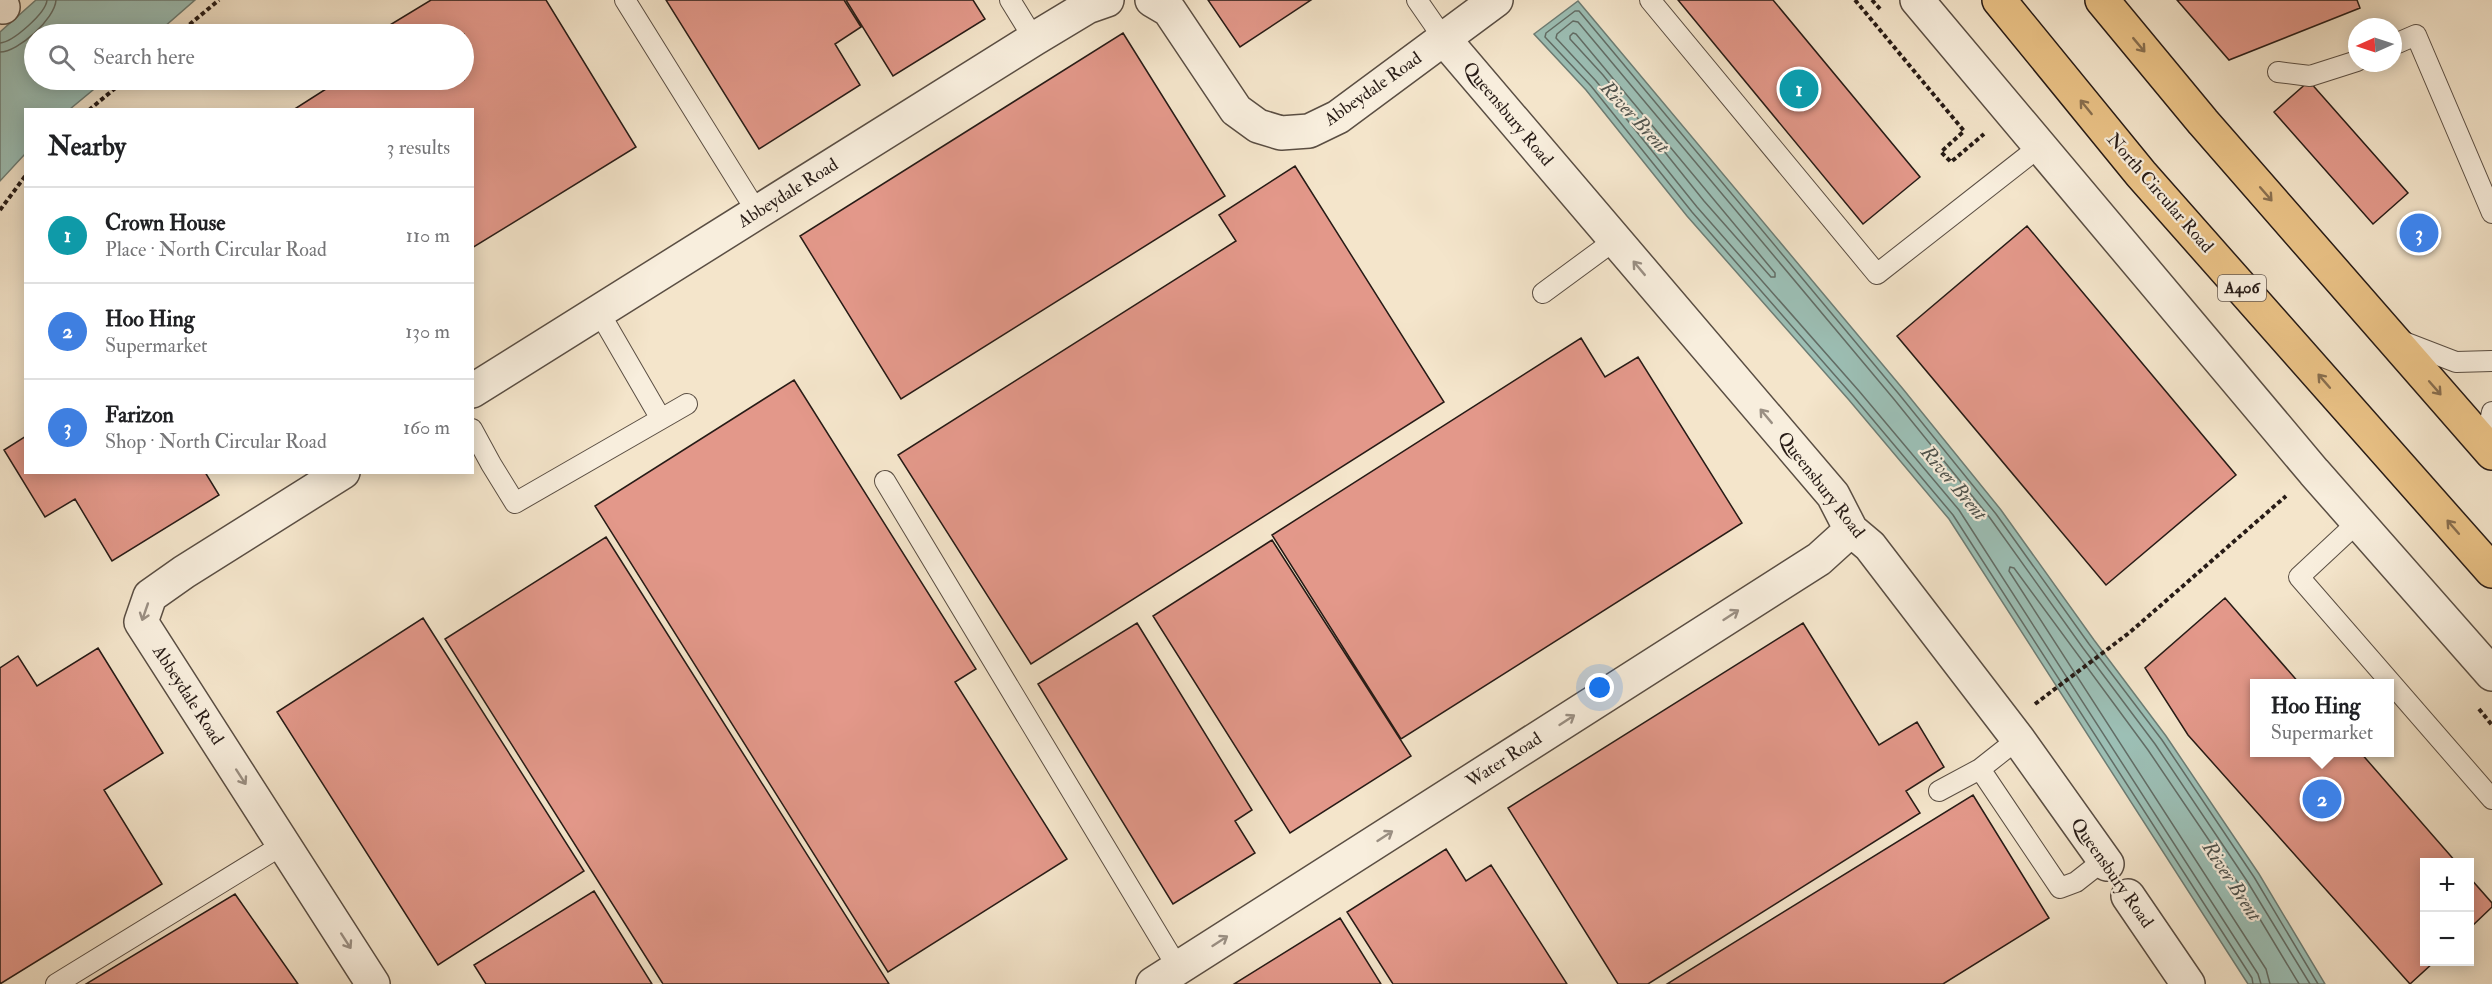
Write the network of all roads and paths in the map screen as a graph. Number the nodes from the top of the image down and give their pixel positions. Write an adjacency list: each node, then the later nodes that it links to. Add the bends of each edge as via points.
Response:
1 (219, 0): 13 (path)
2 (625, 0): 25 (lane)
3 (1010, 0): 14 (lane)
4 (1107, 0): 14 (street, Abbeydale Road, via 1087,7)
5 (1152, 0): 15 (street, Abbeydale Road, via 1169,10 1236,110 1258,126 1281,133 1309,130 1338,117)
6 (1417, 0): 15 (lane)
7 (1496, 0): 15 (street, Abbeydale Road)
8 (1650, 0): 22 (lane, via 1877,274)
9 (1855, 0): 21 (path, via 1964,131 1941,152 1951,162)
10 (1917, 0): 22 (street)
11 (1999, 0): 43 (highway, North Circular Road / A406, one-way to 11, via 2141,174)
12 (2102, 0): 30 (highway, one-way to 30)
13 (190, 24)
14 (1034, 39): 25 (street, Abbeydale Road)
15 (1444, 39): 27 (street, Queensbury Road)
16 (2402, 41): 26 (lane, via 2416,35)
17 (2348, 64): 18 (lane, via 2310,76)
18 (2278, 72)
19 (113, 90): 20 (path)
20 (91, 108)
21 (1978, 139)
22 (2039, 147): 38 (street)
23 (24, 178): 24 (path)
24 (0, 210)
25 (757, 212): 29 (street, Abbeydale Road)
26 (2492, 213)
27 (1615, 240): 28 (lane); 42 (street, Queensbury Road, one-way to 27, via 1833,495)
28 (1543, 293)
29 (599, 312): 32 (street, Abbeydale Road); 35 (lane)
30 (2391, 337): 31 (lane, via 2456,362); 37 (highway, one-way to 37)
31 (2492, 361)
32 (474, 390)
33 (687, 404): 35 (lane)
34 (2492, 412): 37 (lane)
35 (661, 419): 36 (lane, via 515,503)
36 (474, 433)
37 (2488, 449)
38 (2314, 472): 41 (street); 47 (path, via 2063,684)
39 (340, 474): 51 (street, Abbeydale Road, one-way to 51, via 150,596 141,622)
40 (885, 481): 54 (lane)
41 (2358, 522): 44 (street); 45 (lane, via 2299,578)
42 (1851, 530): 47 (street, Queensbury Road, via 1870,546); 54 (street, Water Road, one-way to 42, via 1819,559)
43 (2492, 571)
44 (2492, 674)
45 (2387, 679)
46 (2394, 687): 50 (lane)
47 (2023, 724): 48 (lane); 52 (street, Queensbury Road)
48 (1980, 769): 49 (lane); 52 (lane, via 2060,888)
49 (1939, 791)
50 (2492, 799)
51 (284, 844): 55 (lane); 56 (street, Abbeydale Road, one-way to 56)
52 (2106, 862): 53 (lane, Queensbury Road)
53 (2128, 896): 57 (street, Queensbury Road)
54 (1165, 979)
55 (56, 984)
56 (373, 984)
57 (2188, 984)

